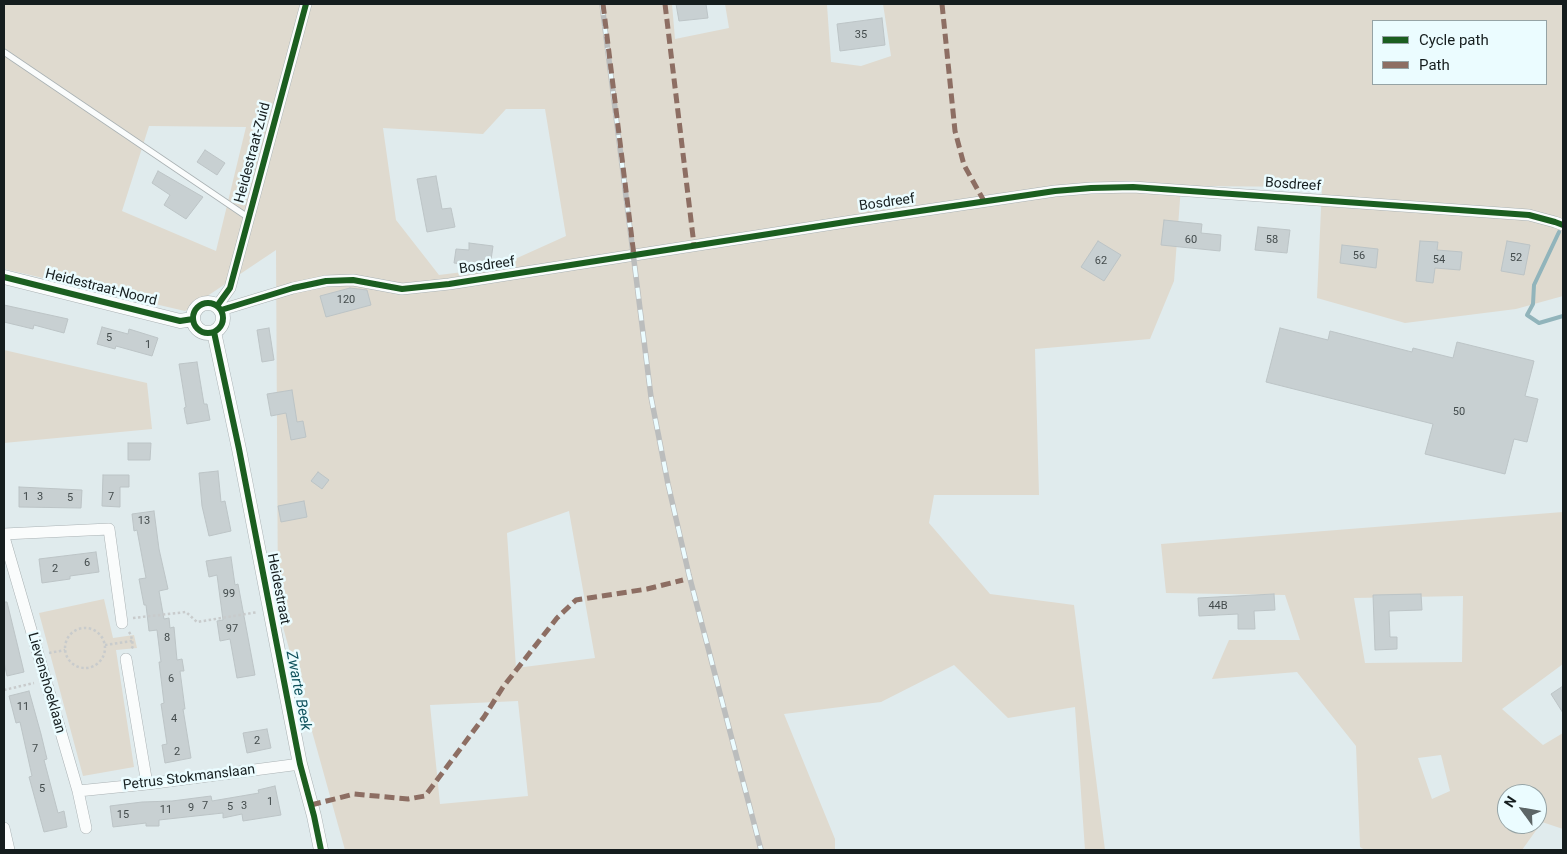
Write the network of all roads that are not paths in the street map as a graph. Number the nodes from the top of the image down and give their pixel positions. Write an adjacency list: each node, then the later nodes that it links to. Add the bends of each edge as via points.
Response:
1 (306, 4): 3 (street, Heidestraat-Zuid)
2 (4, 52): 3 (lane)
3 (248, 218): 6 (street, Heidestraat-Zuid, via 230,288)
4 (1563, 225): 6 (street, Bosdreef, via 1528,215 1133,187 1091,188 1046,192 449,284 402,289 353,280 326,281)
5 (4, 277): 7 (street, Heidestraat-Noord, via 180,321)
6 (219, 308): 7 (street, via 210,303 201,304); 8 (street, via 223,318)
7 (193, 319): 8 (street, via 200,331)
8 (214, 332): 12 (street, Heidestraat)
9 (4, 535): 10 (street, via 109,529); 14 (street, Lievenshoeklaan)
10 (122, 623)
11 (126, 659): 13 (street)
12 (300, 764): 13 (street, Petrus Stokmanslaan); 18 (street, Heidestraat)
13 (147, 784): 14 (street, Petrus Stokmanslaan)
14 (78, 791): 16 (street, Lievenshoeklaan)
15 (4, 828): 17 (street)
16 (86, 828)
17 (10, 850)
18 (321, 850)

